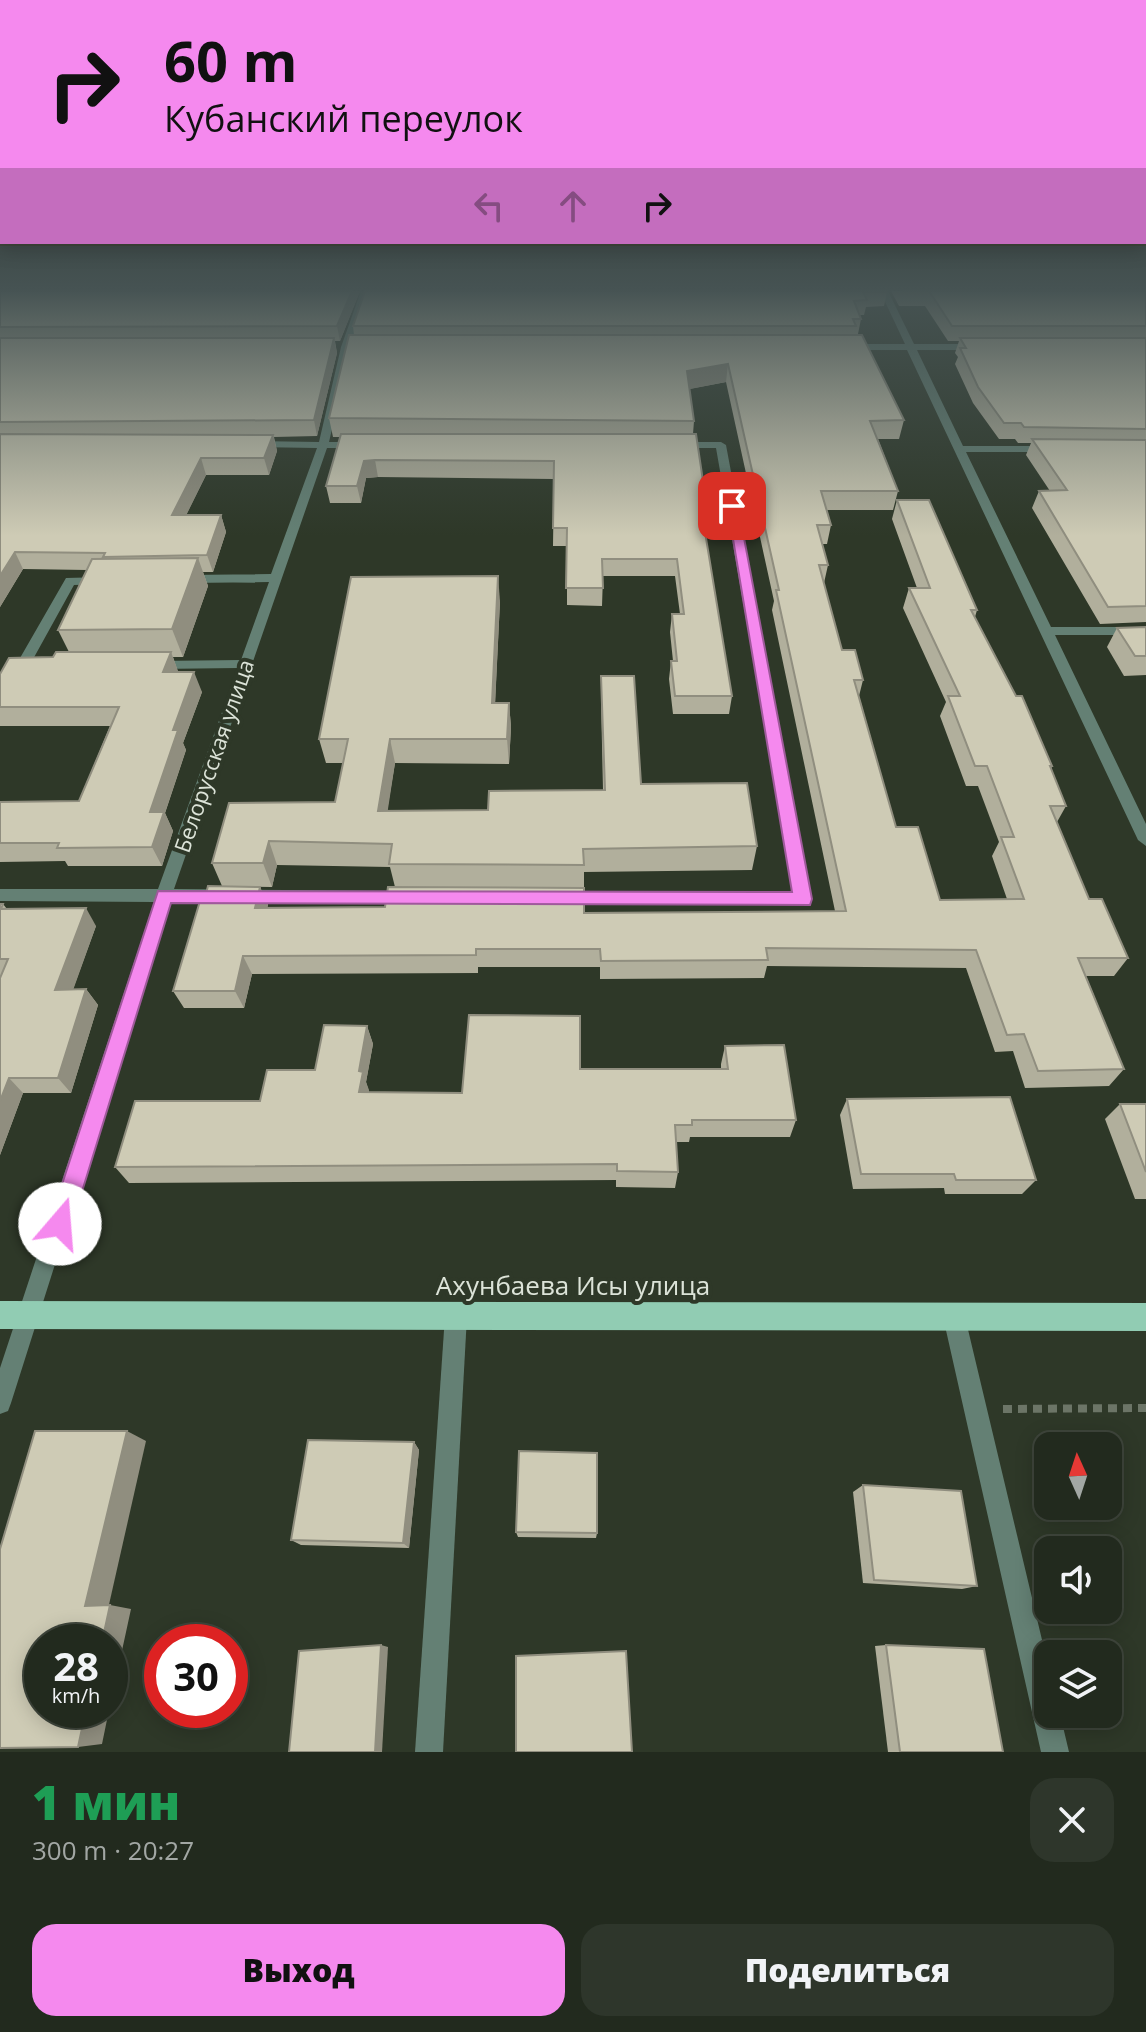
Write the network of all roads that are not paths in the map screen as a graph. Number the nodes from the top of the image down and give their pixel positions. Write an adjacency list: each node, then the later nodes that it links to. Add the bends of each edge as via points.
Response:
1 (340, 373): 4 (street, Белорусская улица)
2 (923, 373): 7 (street)
3 (246, 444): 4 (street)
4 (323, 445): 5 (street); 9 (street, Белорусская улица)
5 (371, 445)
6 (673, 445): 21 (street, via 721,445 803,899)
7 (959, 449): 8 (street); 12 (street)
8 (1068, 449)
9 (277, 578): 10 (street); 14 (street, Белорусская улица)
10 (166, 579)
11 (118, 580): 15 (street, via 70,581 23,665)
12 (1046, 631): 13 (street); 17 (street)
13 (1146, 631)
14 (246, 664): 16 (street); 19 (street, Белорусская улица)
15 (55, 665)
16 (150, 665)
17 (1146, 840)
18 (0, 895): 19 (street)
19 (164, 896): 20 (street); 23 (street, Белорусская улица)
20 (420, 897)
21 (548, 898)
22 (0, 1315): 23 (main road, Ахунбаева Исы улица)
23 (29, 1315): 24 (main road, Ахунбаева Исы улица); 27 (street, Белорусская улица)
24 (456, 1316): 25 (main road, Ахунбаева Исы улица); 28 (street)
25 (954, 1317): 26 (main road, Ахунбаева Исы улица); 29 (street)
26 (1146, 1317)
27 (0, 1403)
28 (429, 1752)
29 (1055, 1752)

